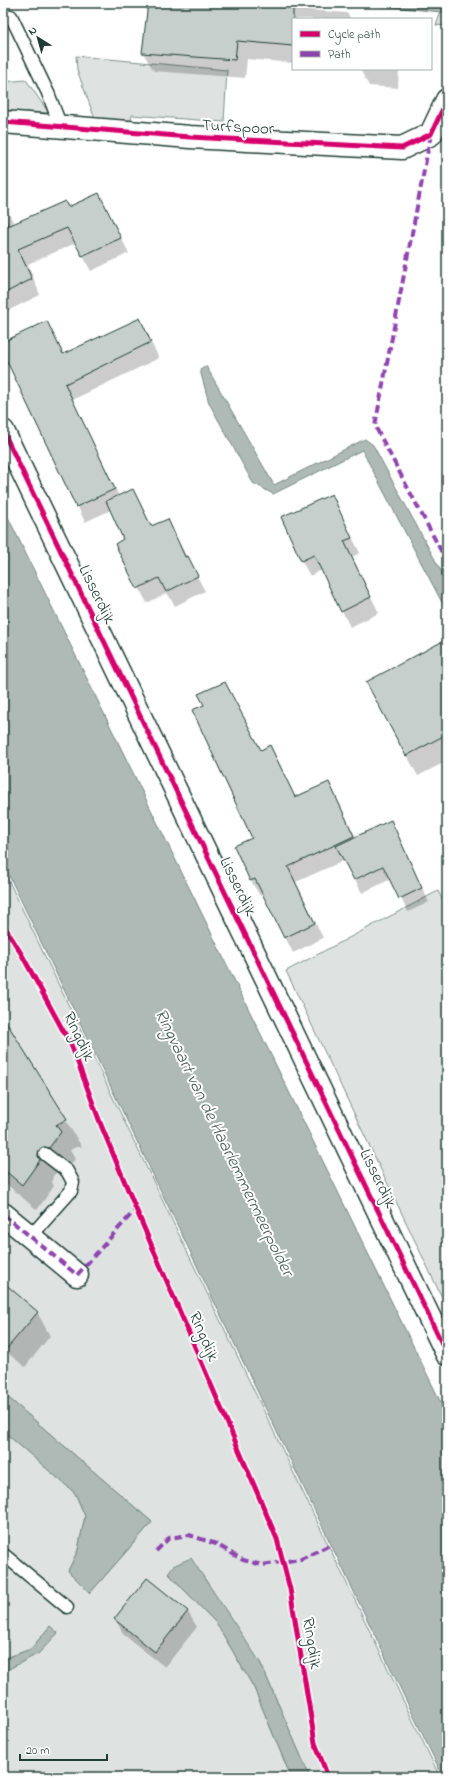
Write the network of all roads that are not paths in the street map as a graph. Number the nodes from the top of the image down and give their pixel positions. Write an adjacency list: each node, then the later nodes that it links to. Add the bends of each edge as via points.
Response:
1 (11, 16): 4 (lane, via 48,92)
2 (447, 100): 4 (street, Turfspoor, via 431,134 402,148 190,137)
3 (3, 122): 4 (street, Turfspoor)
4 (61, 127)
5 (3, 431): 10 (street, Lisserdijk)
6 (45, 1154): 8 (lane, via 67,1172 73,1182 71,1191)
7 (3, 1214): 8 (street)
8 (30, 1237): 9 (street)
9 (77, 1276)
10 (447, 1354)
11 (3, 1554): 12 (lane)
12 (67, 1607)

